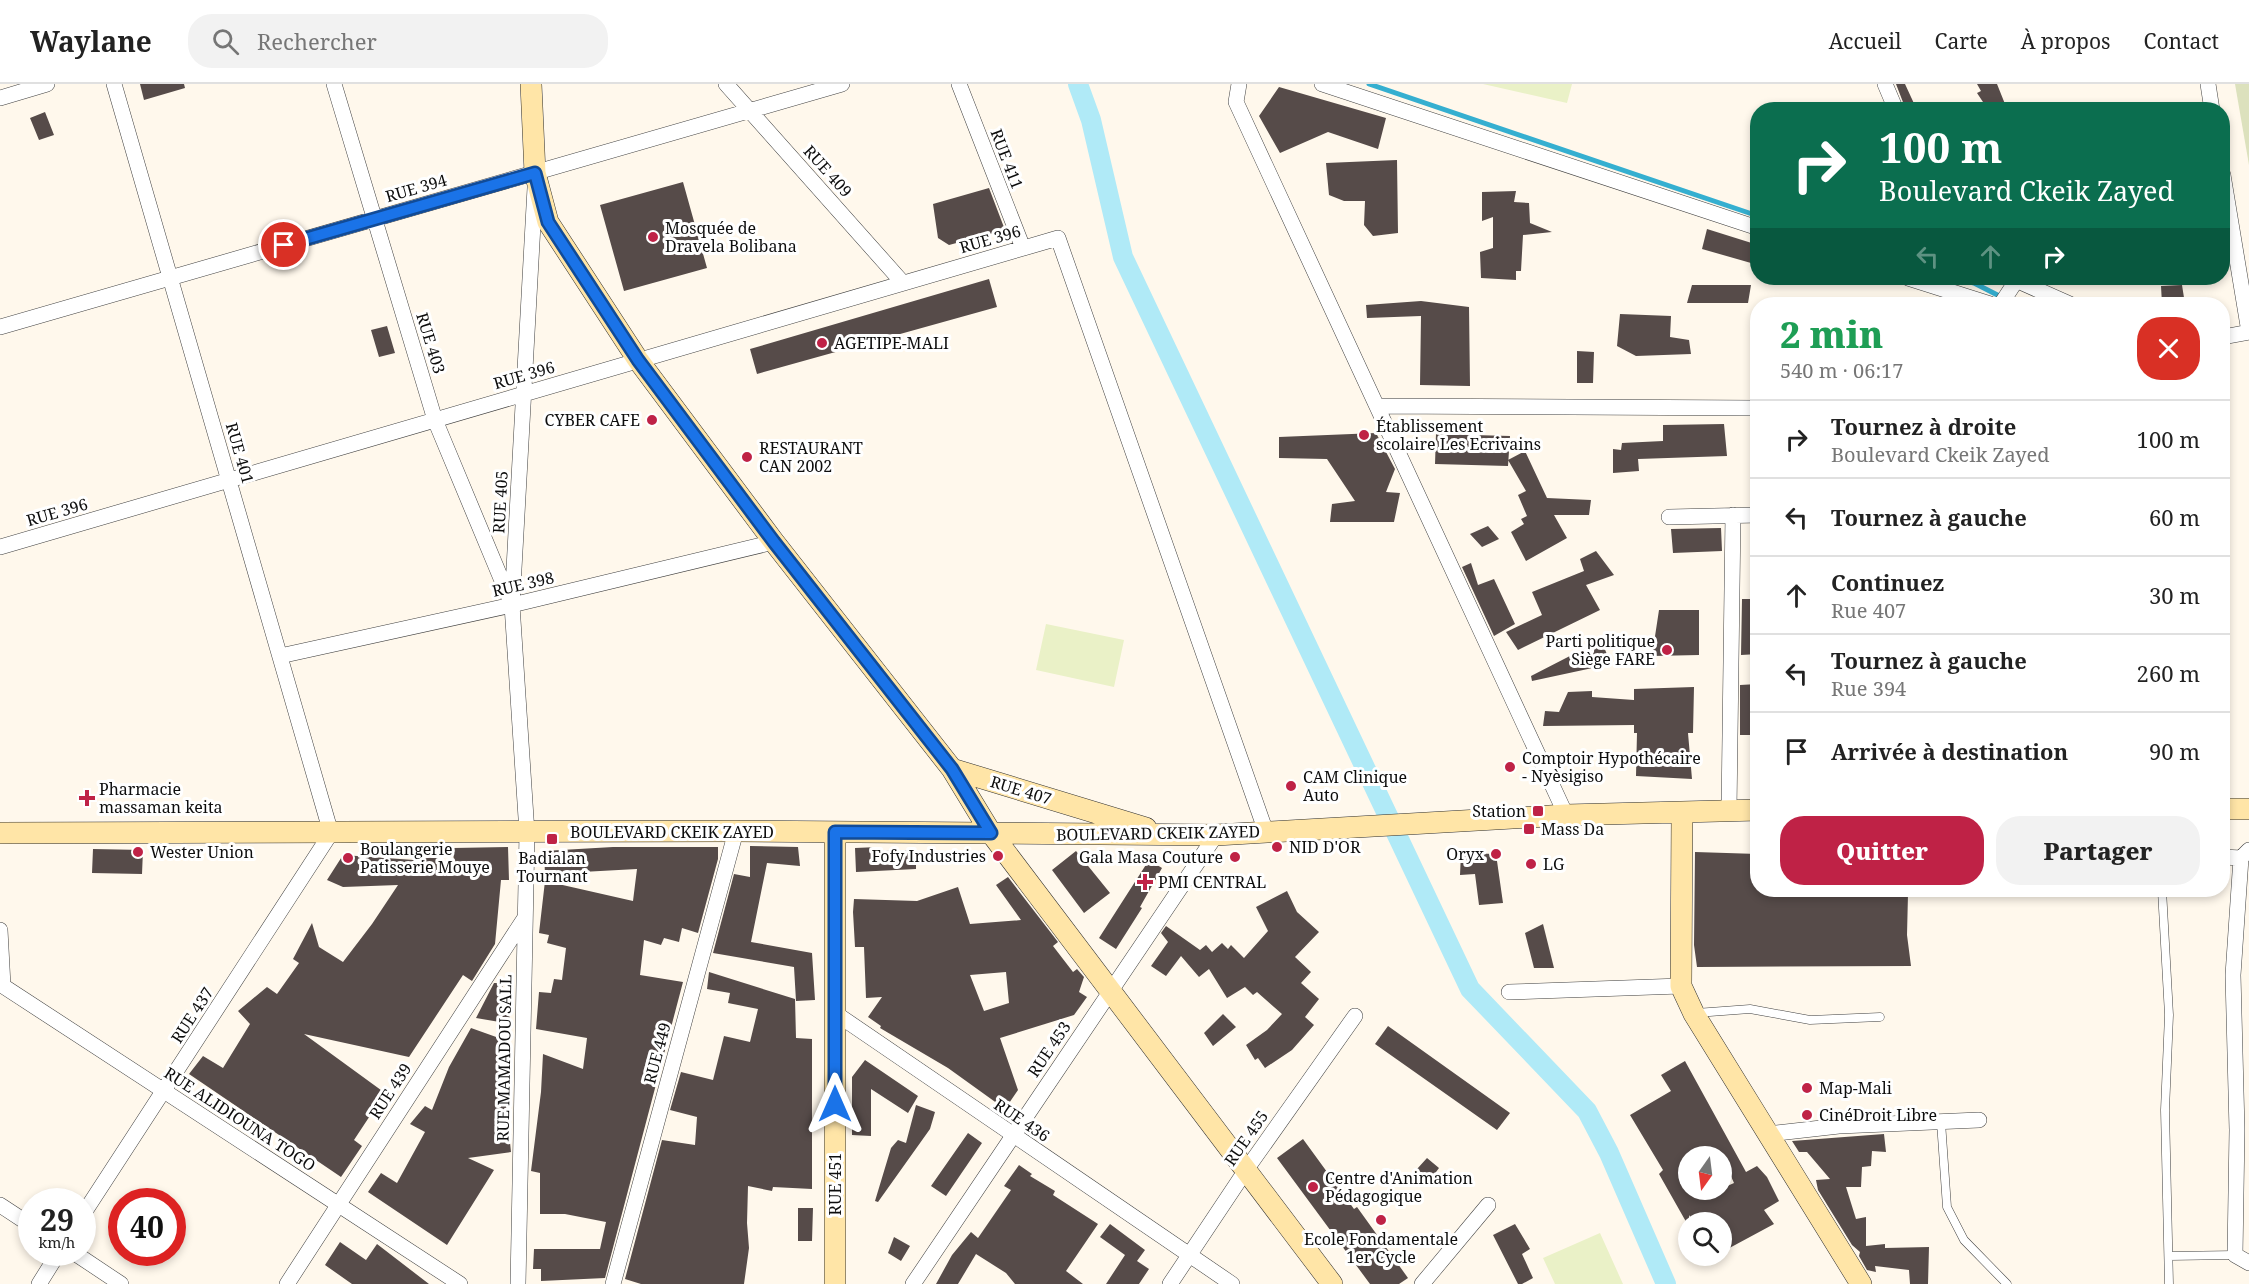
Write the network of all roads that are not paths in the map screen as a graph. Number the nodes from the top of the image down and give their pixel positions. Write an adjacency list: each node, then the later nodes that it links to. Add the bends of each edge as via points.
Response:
1 (47, 84): 12 (street)
2 (114, 84): 21 (street, RUE 401)
3 (334, 84): 18 (street, RUE 403)
4 (531, 84): 16 (main road)
5 (726, 84): 15 (street, RUE 409)
6 (842, 84): 15 (street, RUE 394)
7 (959, 84): 20 (street, RUE 411)
8 (1239, 84): 32 (street, via 1236,102)
9 (1323, 84): 19 (street)
10 (1885, 84): 13 (street)
11 (2208, 84): 14 (street)
12 (0, 98)
13 (1893, 102)
14 (2211, 102)
15 (750, 111): 16 (street, RUE 394); 22 (street, RUE 409)
16 (535, 173): 18 (street, RUE 394); 30 (main road, via 548,222); 31 (street, RUE 405)
17 (2230, 217): 28 (street)
18 (375, 219): 21 (street, RUE 394); 34 (street, RUE 403)
19 (1750, 225)
20 (1023, 248): 22 (street, RUE 396); 53 (street, RUE 396, via 1058,238)
21 (170, 278): 27 (street, RUE 394); 35 (street, RUE 401)
22 (903, 283): 30 (street, RUE 396)
23 (1930, 285): 25 (street)
24 (2027, 285): 26 (street)
25 (1968, 297)
26 (2054, 297)
27 (0, 327)
28 (2249, 332): 29 (street)
29 (2230, 336)
30 (638, 360): 31 (street, RUE 396); 39 (main road)
31 (524, 394): 34 (street, RUE 396); 41 (street, RUE 405)
32 (1377, 406): 33 (street); 49 (street)
33 (1750, 408)
34 (435, 420): 35 (street, RUE 396); 41 (street, RUE 403)
35 (229, 480): 40 (street, RUE 396); 42 (street, RUE 401)
36 (1733, 515): 37 (street); 38 (street); 46 (street)
37 (1750, 515)
38 (1669, 517)
39 (774, 542): 41 (street, RUE 398); 43 (main road)
40 (0, 547)
41 (512, 605): 42 (street, RUE 398); 51 (street, RUE 405)
42 (280, 656): 55 (street, RUE 401)
43 (952, 769): 56 (main road); 57 (main road, RUE 407)
44 (2230, 809): 45 (main road)
45 (2249, 809)
46 (1729, 810): 47 (main road, BOULEVARD CKEIK ZAYED); 48 (main road, BOULEVARD CKEIK ZAYED)
47 (1750, 810)
48 (1682, 814): 49 (main road, BOULEVARD CKEIK ZAYED); 65 (main road)
49 (1566, 815): 53 (main road, BOULEVARD CKEIK ZAYED)
50 (736, 831): 51 (main road, BOULEVARD CKEIK ZAYED); 52 (main road, BOULEVARD CKEIK ZAYED); 95 (street, RUE 449)
51 (527, 832): 55 (main road, BOULEVARD CKEIK ZAYED); 62 (street, RUE MAMADOU SALL)
52 (835, 832): 56 (main road, BOULEVARD CKEIK ZAYED); 68 (main road, RUE 451)
53 (1266, 832): 58 (main road, BOULEVARD CKEIK ZAYED)
54 (0, 833): 55 (main road, BOULEVARD CKEIK ZAYED)
55 (331, 833): 72 (street, RUE 437)
56 (991, 833): 57 (main road, BOULEVARD CKEIK ZAYED); 66 (main road)
57 (1170, 835): 58 (main road, BOULEVARD CKEIK ZAYED)
58 (1216, 835): 66 (street, RUE 453)
59 (2245, 854): 60 (street); 84 (street, via 2233,975)
60 (2230, 856)
61 (2162, 897): 85 (lane, via 2169,1015 2165,1110)
62 (524, 918): 79 (street, RUE 439); 94 (street, RUE MAMADOU SALL)
63 (0, 930): 64 (street)
64 (2, 985): 72 (street, RUE ALIDIOUNA TOGO)
65 (1681, 986): 67 (street); 69 (main road)
66 (1110, 992): 76 (street, RUE 453); 77 (main road)
67 (1509, 992)
68 (835, 1013): 76 (street, RUE 436); 96 (main road, RUE 451)
69 (1694, 1014): 71 (lane, via 1750,1009 1810,1020); 75 (main road)
70 (1355, 1016): 77 (street, RUE 455)
71 (1880, 1017)
72 (164, 1091): 78 (street, RUE 437); 79 (street, RUE ALIDIOUNA TOGO)
73 (1979, 1120): 74 (street)
74 (1941, 1122): 75 (street, via 1839,1126); 102 (lane, via 1947,1207 1964,1240)
75 (1768, 1134): 89 (main road)
76 (1013, 1135): 83 (street, RUE 436); 97 (street, RUE 453)
77 (1246, 1170): 83 (street, RUE 455); 100 (main road)
78 (96, 1195)
79 (338, 1204): 92 (street, RUE 439); 93 (street, RUE ALIDIOUNA TOGO)
80 (0, 1205): 82 (street)
81 (1488, 1205): 101 (street)
82 (18, 1217)
83 (1190, 1255): 98 (street, RUE 455); 99 (street, RUE 436)
84 (2235, 1255): 85 (lane); 86 (street)
85 (2169, 1256): 103 (lane)
86 (2249, 1263)
87 (50, 1266): 90 (street)
88 (94, 1266): 91 (street)
89 (1857, 1283)
90 (39, 1284)
91 (121, 1284)
92 (286, 1284)
93 (460, 1284)
94 (518, 1284)
95 (613, 1284)
96 (835, 1284)
97 (913, 1284)
98 (1170, 1284)
99 (1232, 1284)
100 (1332, 1284)
101 (1422, 1284)
102 (2007, 1284)
103 (2169, 1284)

